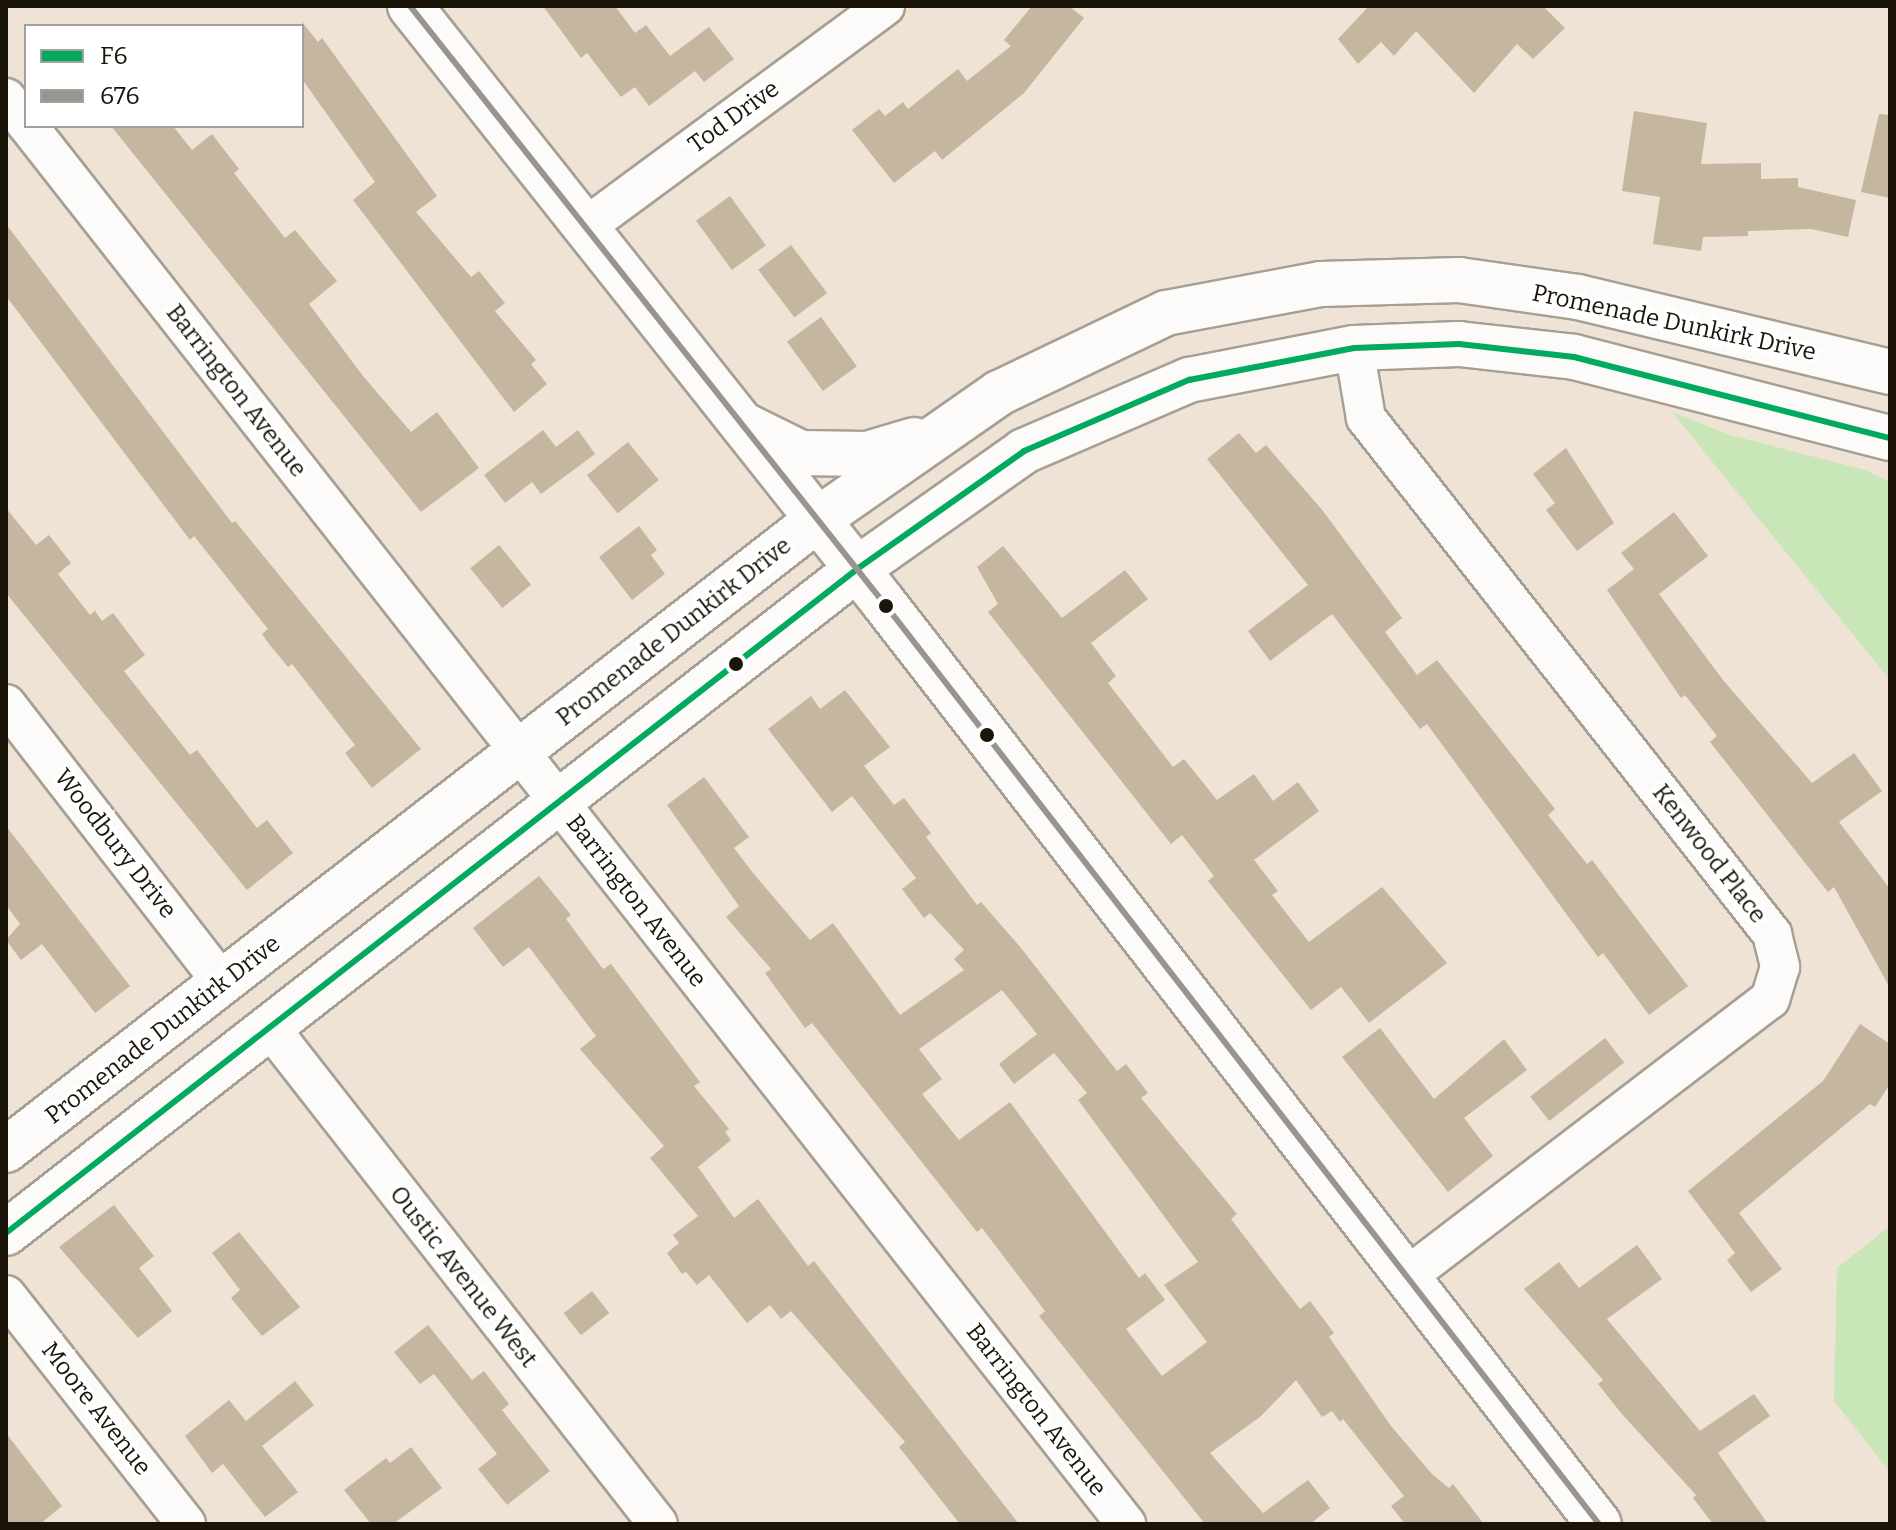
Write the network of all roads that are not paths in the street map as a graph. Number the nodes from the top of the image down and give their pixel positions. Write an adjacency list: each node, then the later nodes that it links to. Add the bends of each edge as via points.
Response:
1 (410, 6): 6 (main road)
2 (885, 6): 6 (street, Tod Drive)
3 (6, 98): 4 (street, Barrington Avenue)
4 (24, 121)
5 (29, 128): 15 (street, Barrington Avenue)
6 (584, 228): 9 (main road)
7 (1354, 348): 11 (main road, via 1459,344 1574,357); 13 (main road, via 1189,380 1024,451); 21 (street, Kenwood Place, via 1366,418 1772,934 1780,967 1770,999)
8 (1890, 372): 10 (main road, Promenade Dunkirk Drive, via 1578,297 1459,280 1321,284 1166,313 999,393)
9 (742, 424): 10 (main road, via 801,453 867,454); 12 (main road)
10 (944, 431): 12 (main road, Promenade Dunkirk Drive)
11 (1890, 438)
12 (817, 520): 13 (main road); 15 (main road, Promenade Dunkirk Drive)
13 (857, 569): 16 (main road); 21 (main road)
14 (6, 704): 17 (street, Woodbury Drive)
15 (519, 752): 16 (street, Barrington Avenue); 17 (main road, Promenade Dunkirk Drive)
16 (559, 803): 18 (main road); 25 (street, Barrington Avenue)
17 (223, 984): 19 (main road, Promenade Dunkirk Drive)
18 (271, 1029): 20 (main road); 24 (street, Oustic Avenue West)
19 (6, 1150)
20 (6, 1233)
21 (1406, 1277): 26 (main road)
22 (6, 1295): 23 (street, Moore Avenue)
23 (186, 1524)
24 (658, 1524)
25 (1126, 1524)
26 (1599, 1524)

